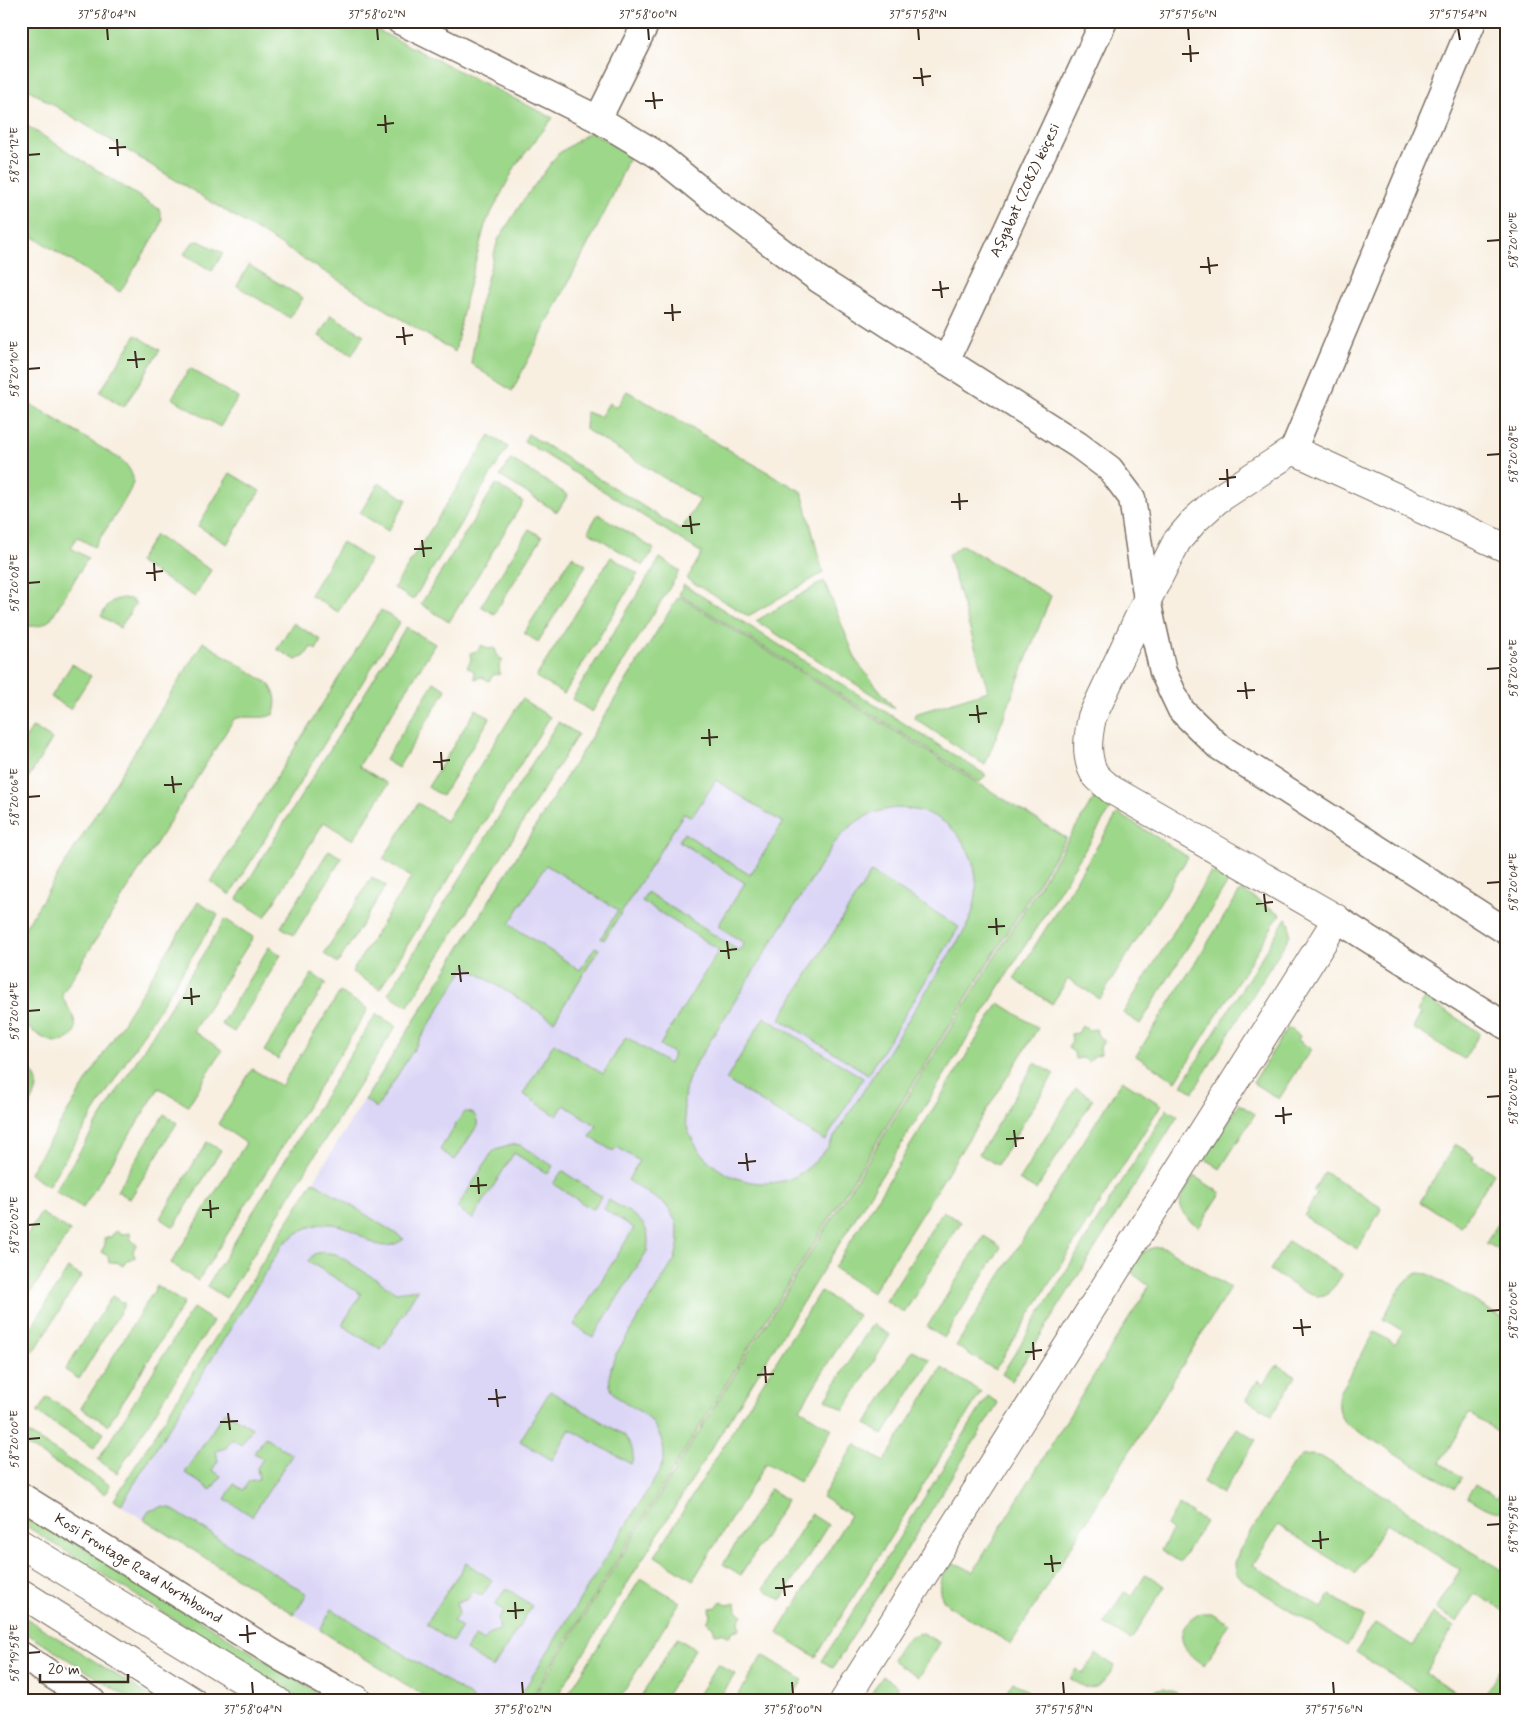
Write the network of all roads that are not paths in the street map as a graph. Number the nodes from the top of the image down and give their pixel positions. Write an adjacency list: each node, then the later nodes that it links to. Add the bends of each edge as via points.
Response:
1 (400, 21): 5 (street)
2 (647, 21): 5 (street)
3 (1104, 21): 6 (street, Aşgabat (2082) köçesi)
4 (1473, 21): 7 (street)
5 (598, 119): 6 (street, via 658,154 818,279)
6 (946, 361): 9 (street, via 1110,469 1132,498)
7 (1293, 450): 8 (street); 9 (street, via 1217,500 1195,520 1177,541)
8 (1506, 548)
9 (1147, 600): 10 (street, via 1092,718 1088,754 1095,774 1112,790); 11 (street, via 1163,672 1181,710 1218,746)
10 (1338, 919): 12 (street); 21 (street)
11 (1506, 931)
12 (1506, 1026)
13 (21, 1496): 17 (street, Kosi Frontage Road Northbound, via 283,1659)
14 (21, 1544): 20 (street)
15 (21, 1593): 19 (street)
16 (21, 1655): 18 (street)
17 (357, 1700)
18 (92, 1701)
19 (192, 1701)
20 (277, 1701)
21 (844, 1701)

